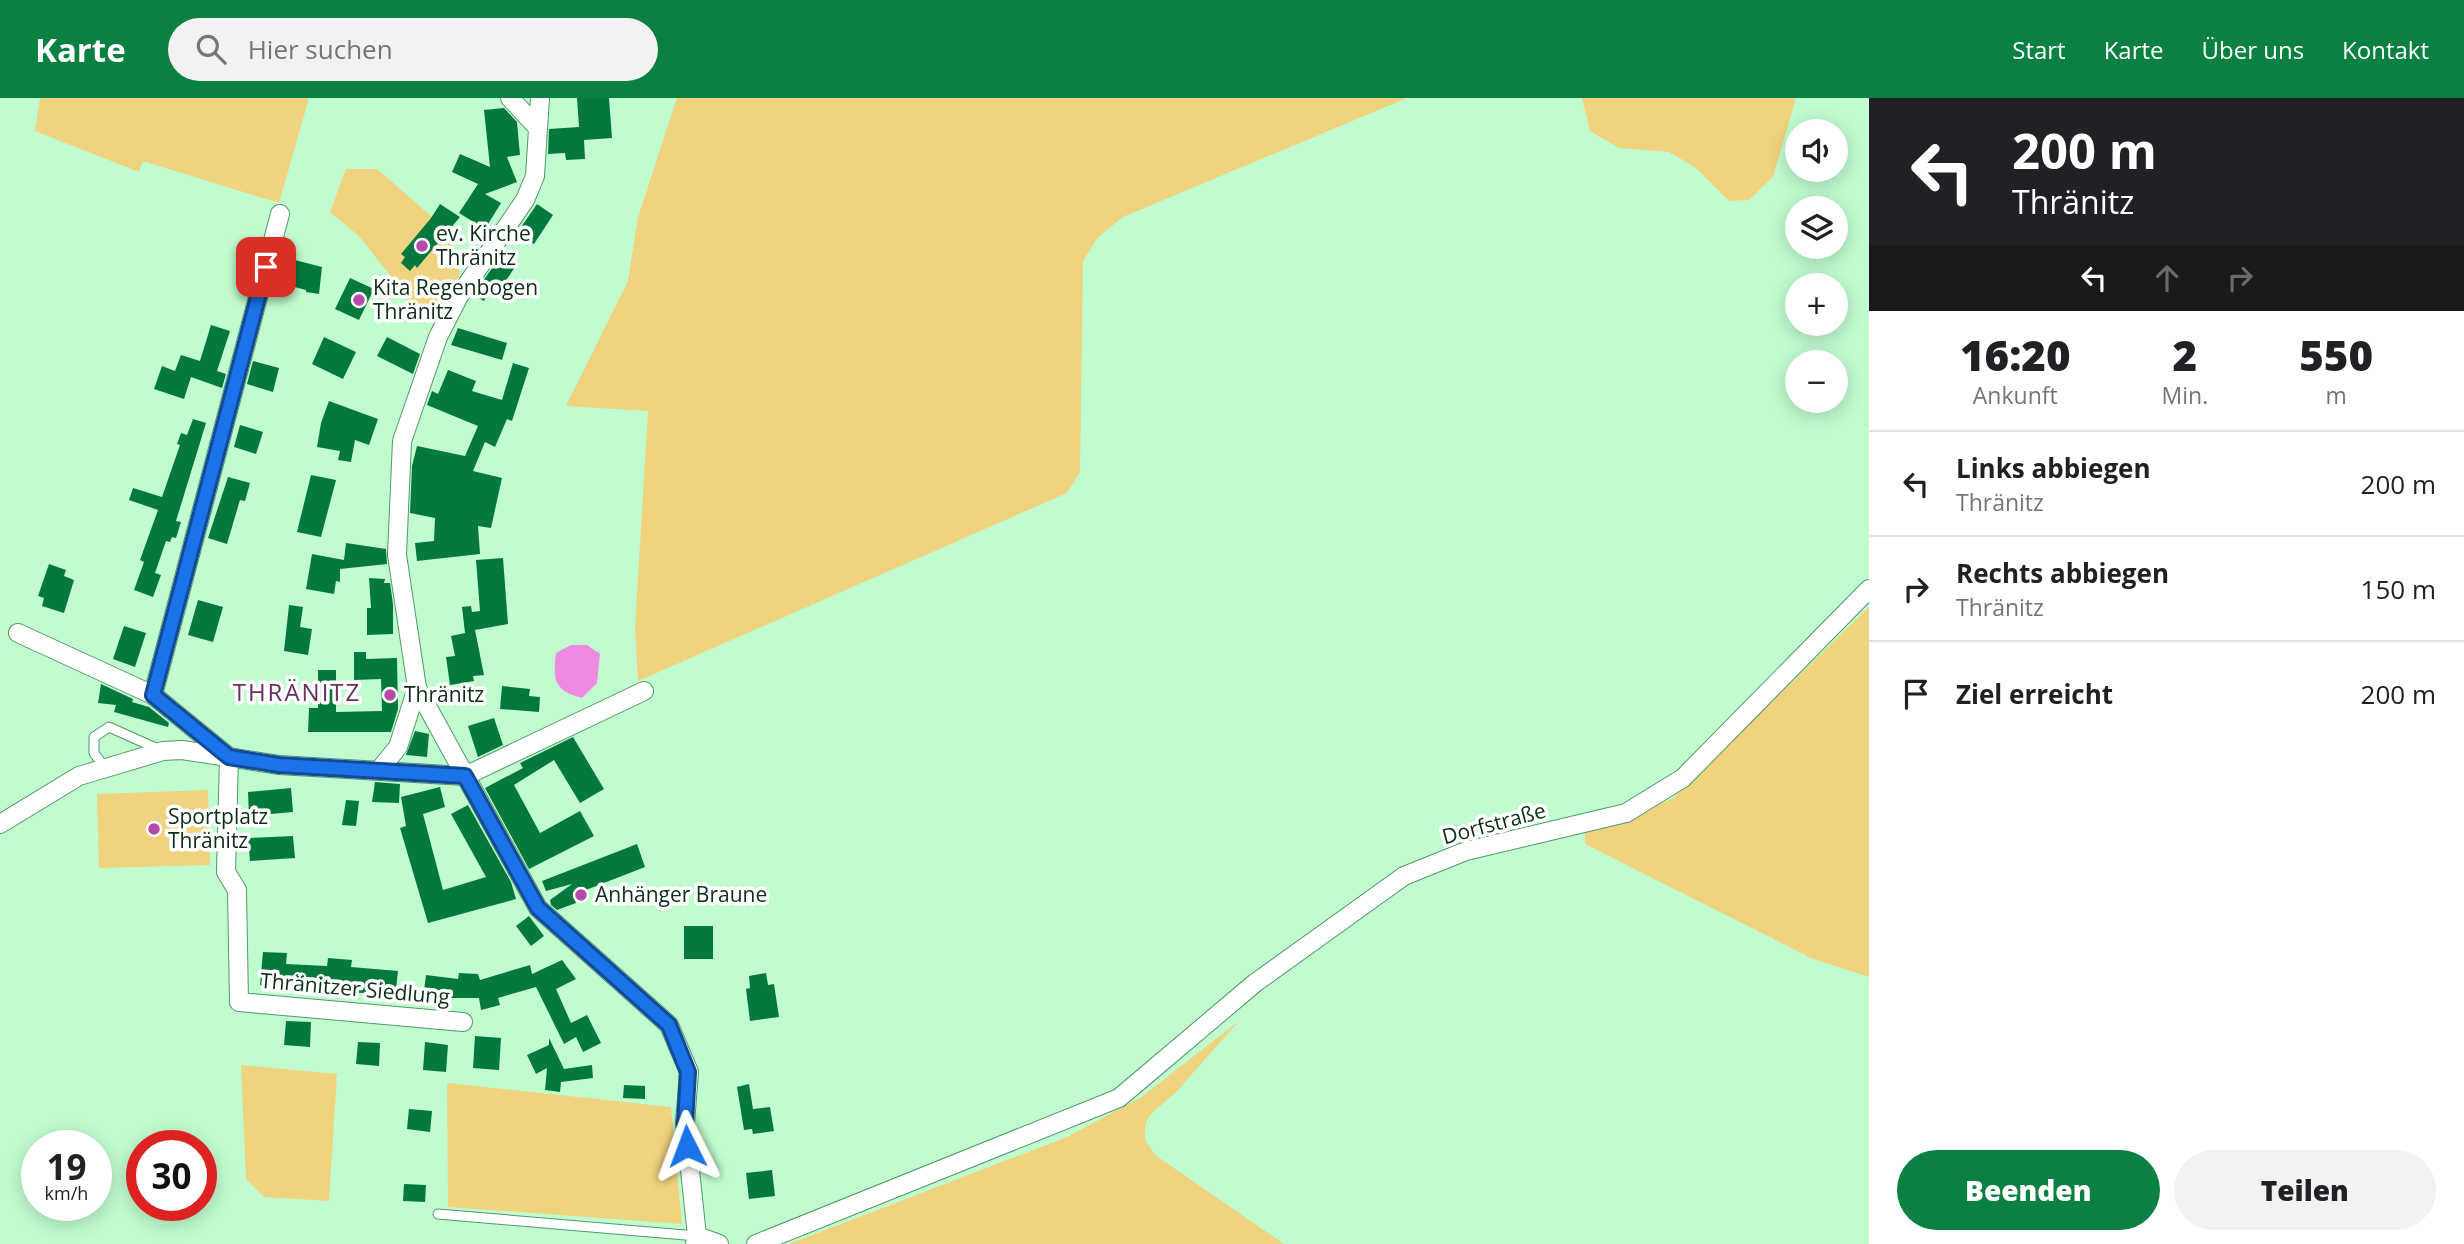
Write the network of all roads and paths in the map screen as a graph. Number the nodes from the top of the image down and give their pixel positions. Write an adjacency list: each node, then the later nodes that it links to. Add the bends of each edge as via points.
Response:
1 (510, 98): 3 (street)
2 (540, 98): 3 (street)
3 (537, 127): 7 (street, via 535,176 525,200 459,296 438,337 402,441 397,555)
4 (280, 214): 9 (street)
5 (1869, 589): 20 (street, Dorfstraße, via 1683,778 1626,813 1466,852 1404,876 1255,983 1119,1098)
6 (18, 633): 9 (street)
7 (417, 688): 13 (street, via 398,747); 14 (street)
8 (644, 691): 14 (street)
9 (153, 695): 11 (street)
10 (163, 751): 11 (street); 12 (street); 12 (lane, via 109,727 94,737 94,754)
11 (229, 757): 13 (street, via 279,765); 16 (street, Thränitzer Siedlung, via 226,872 237,890 239,1002)
12 (105, 768): 15 (street, via 79,776)
13 (380, 769): 14 (street)
14 (465, 776): 18 (street, via 538,908 669,1025 688,1072 685,1123)
15 (0, 824)
16 (463, 1021)
17 (438, 1214): 18 (lane)
18 (696, 1240): 19 (street)
19 (719, 1244)
20 (756, 1244)

